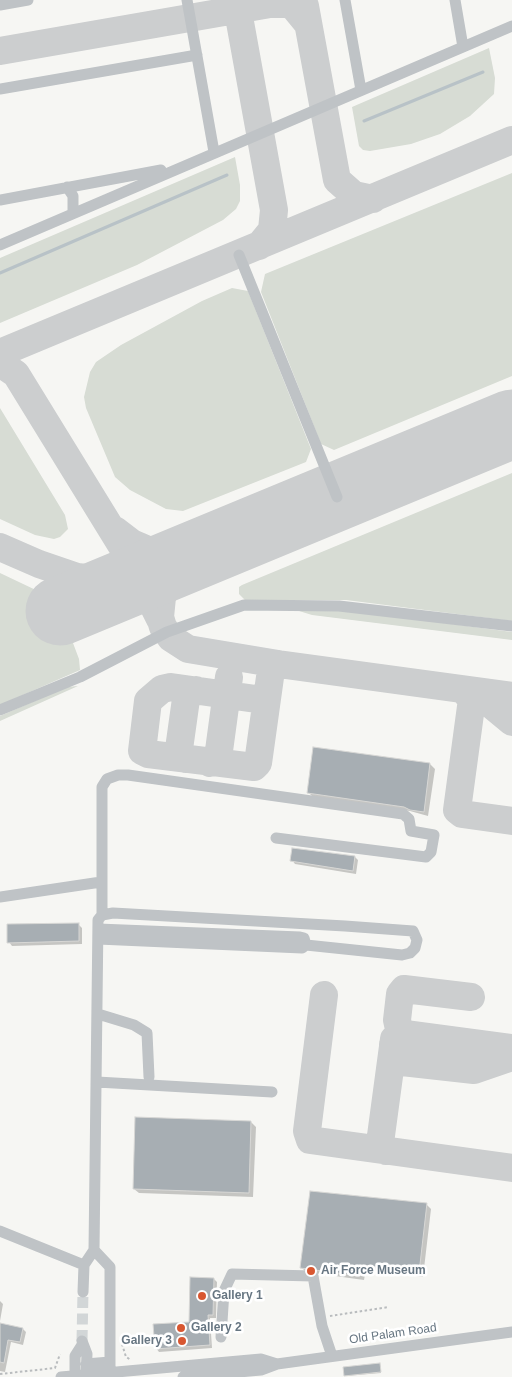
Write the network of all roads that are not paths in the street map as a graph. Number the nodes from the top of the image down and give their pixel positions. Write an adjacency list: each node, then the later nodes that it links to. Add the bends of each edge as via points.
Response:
1 (28, 0): 5 (street)
2 (187, 0): 8 (street)
3 (345, 0): 10 (street)
4 (455, 0): 7 (street)
5 (0, 5)
6 (512, 26): 7 (street)
7 (463, 47): 10 (street)
8 (197, 55): 9 (street); 11 (street)
9 (0, 89)
10 (361, 90): 11 (street)
11 (214, 152): 12 (street)
12 (180, 166): 13 (street); 15 (street)
13 (67, 187): 14 (street); 15 (street, via 75,202)
14 (0, 200)
15 (74, 213): 16 (street)
16 (0, 245)
17 (239, 255): 18 (street)
18 (337, 497)
19 (512, 626): 20 (street, via 339,606 244,605 167,632 80,677)
20 (0, 710)
21 (276, 838): 22 (street, via 426,858 431,852 434,835 411,831 409,819 403,814 118,775 107,780 102,787)
22 (102, 882): 23 (street); 24 (street)
23 (0, 898)
24 (102, 915): 25 (street, via 98,920); 25 (street, via 113,913 413,931 417,940 415,948 402,955 306,945 302,948)
25 (98, 934): 26 (street)
26 (98, 1014): 27 (street, via 134,1024 147,1033); 28 (street)
27 (149, 1077)
28 (97, 1082): 29 (street); 31 (street)
29 (272, 1092)
30 (0, 1231): 32 (street)
31 (94, 1250): 32 (street); 38 (street, via 110,1267)
32 (84, 1265): 33 (street)
33 (83, 1292)
34 (512, 1332): 36 (street, Old Palam Road)
35 (220, 1337): 36 (street, via 224,1291 232,1274 313,1276 320,1318)
36 (332, 1356): 37 (street, Old Palam Road)
37 (277, 1364): 38 (street, via 261,1359); 41 (street, via 261,1370)
38 (113, 1372): 39 (street)
39 (82, 1374): 39 (street, via 75,1356 82,1343 87,1354); 40 (street)
40 (61, 1377)
41 (184, 1377)

